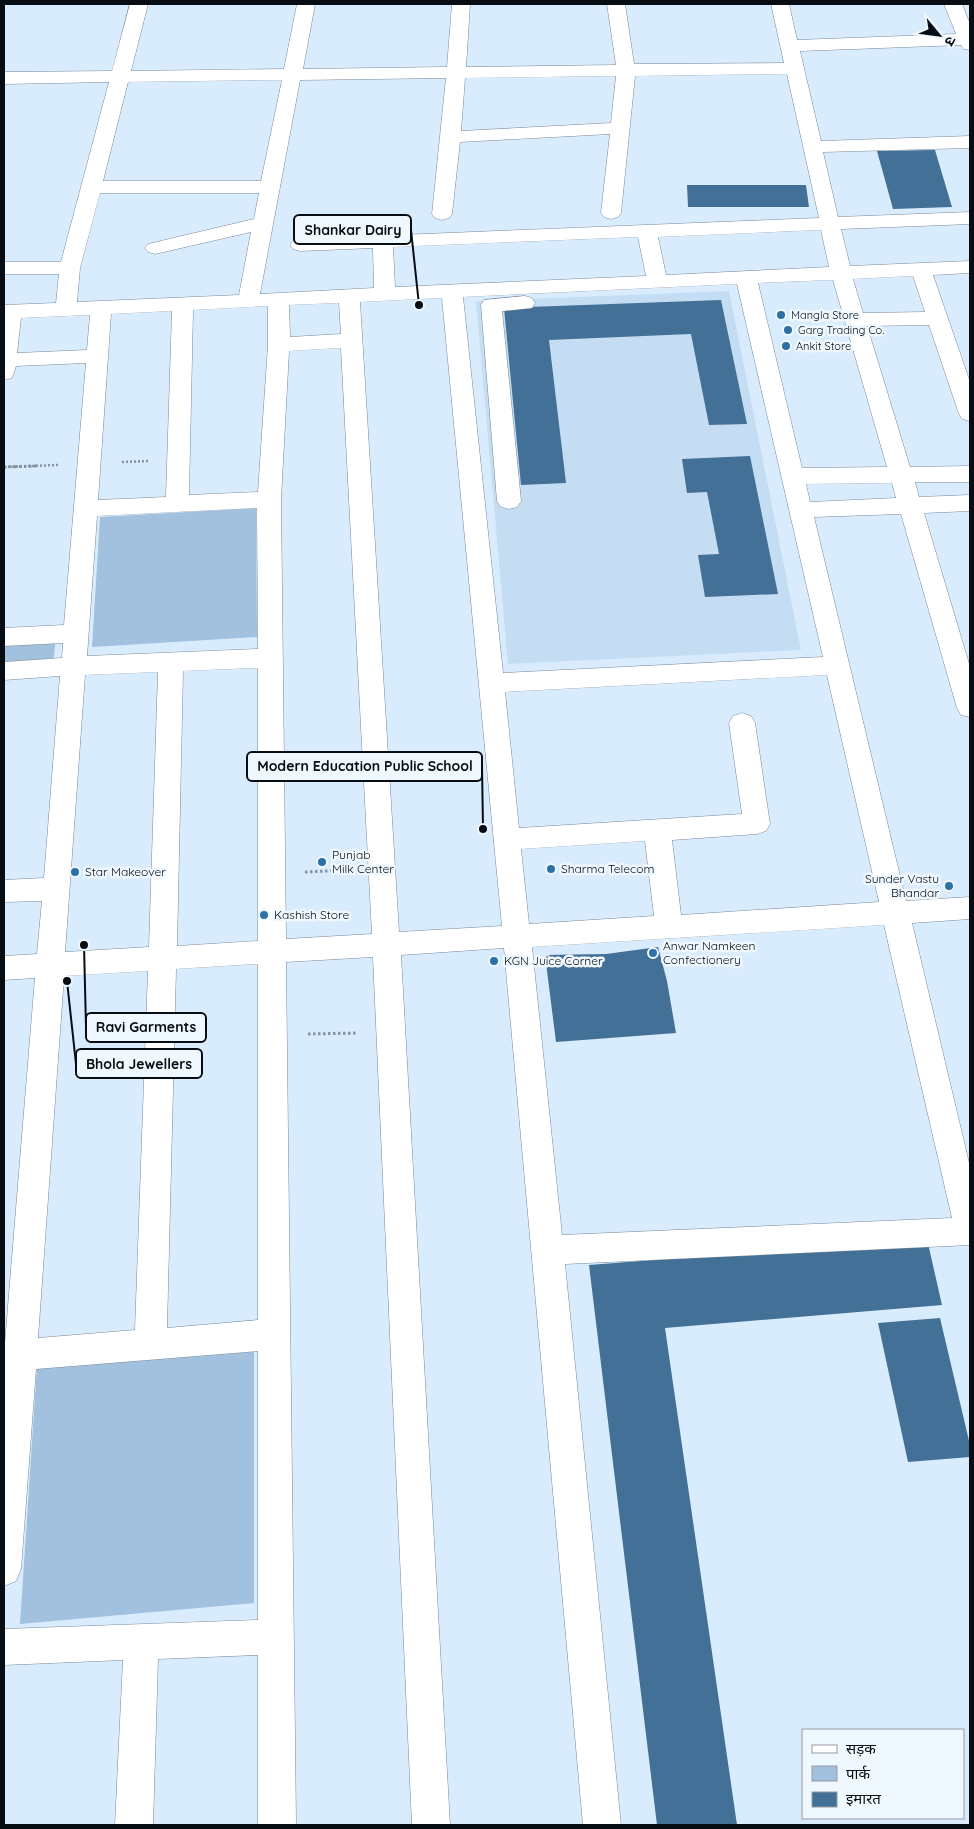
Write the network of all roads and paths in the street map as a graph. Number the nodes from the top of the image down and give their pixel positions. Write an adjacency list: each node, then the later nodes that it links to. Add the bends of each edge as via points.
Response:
1 (139, 4): 13 (street)
2 (306, 4): 12 (street)
3 (461, 4): 11 (street)
4 (616, 4): 10 (street)
5 (780, 4): 8 (street)
6 (953, 4): 7 (street)
7 (970, 41): 8 (street)
8 (789, 46): 9 (street)
9 (794, 68): 10 (street); 18 (street)
10 (626, 70): 11 (street); 15 (street)
11 (456, 72): 12 (street); 16 (street)
12 (293, 74): 13 (street); 20 (street)
13 (120, 76): 14 (street); 19 (street)
14 (4, 78)
15 (619, 128): 16 (street); 21 (street)
16 (451, 137): 22 (street)
17 (970, 142): 18 (street)
18 (812, 146): 25 (street)
19 (92, 186): 20 (street); 32 (street)
20 (271, 187): 24 (street)
21 (611, 213)
22 (442, 214)
23 (970, 218): 25 (street)
24 (264, 223): 29 (street); 43 (street)
25 (829, 223): 26 (street); 34 (street)
26 (647, 230): 27 (street); 36 (street)
27 (383, 242): 28 (street); 39 (street)
28 (300, 245)
29 (155, 248)
30 (970, 267): 33 (street)
31 (4, 268): 32 (street)
32 (70, 268): 46 (street)
33 (922, 269): 34 (street); 48 (street)
34 (841, 273): 35 (street); 49 (street)
35 (746, 277): 36 (street); 59 (street)
36 (657, 281): 38 (street)
37 (452, 291): 38 (street); 39 (street); 51 (street)
38 (631, 291): 41 (street); 50 (street, via 491,305)
39 (386, 294): 40 (street)
40 (349, 296): 42 (street); 52 (street)
41 (717, 296)
42 (279, 299): 43 (street); 53 (street)
43 (248, 300): 44 (street)
44 (183, 303): 45 (street); 63 (street)
45 (101, 307): 46 (street); 54 (street)
46 (66, 309): 47 (street)
47 (7, 312): 55 (street)
48 (938, 318): 49 (street); 56 (street)
49 (855, 320): 58 (street)
50 (493, 324): 51 (street); 61 (street)
51 (456, 327): 74 (street)
52 (352, 340): 53 (street); 79 (street)
53 (280, 345): 60 (street)
54 (97, 356): 55 (street); 65 (street)
55 (4, 366)
56 (970, 414)
57 (970, 474): 58 (street)
58 (901, 475): 59 (street); 64 (street)
59 (793, 476): 66 (street)
60 (269, 499): 63 (street); 69 (street)
61 (509, 501)
62 (970, 503): 64 (street)
63 (177, 504): 65 (street)
64 (910, 506): 66 (street); 75 (street)
65 (86, 509): 67 (street)
66 (801, 510): 71 (street)
67 (76, 633): 68 (street); 72 (street)
68 (4, 637)
69 (270, 658): 70 (street); 80 (street)
70 (172, 662): 72 (street); 89 (street)
71 (838, 665): 74 (street); 84 (street)
72 (73, 666): 73 (street); 81 (street)
73 (4, 671)
74 (491, 683): 78 (street)
75 (970, 708)
76 (742, 723): 77 (street, via 757,824)
77 (658, 830): 78 (street); 85 (street)
78 (507, 839): 86 (street)
79 (382, 869): 80 (path); 87 (street)
80 (272, 874): 88 (street)
81 (56, 889): 82 (street); 90 (street)
82 (4, 891)
83 (970, 908): 84 (street)
84 (896, 913): 85 (street); 94 (street)
85 (669, 928): 86 (street)
86 (516, 936): 87 (street); 95 (street)
87 (386, 944): 88 (street); 92 (street)
88 (272, 952): 89 (street); 93 (street)
89 (162, 958): 90 (street); 97 (street)
90 (50, 966): 91 (street); 98 (street)
91 (4, 968)
92 (390, 1032): 93 (path); 105 (street)
93 (273, 1036): 96 (street)
94 (970, 1230): 95 (street)
95 (548, 1250): 106 (street)
96 (275, 1334): 97 (street); 100 (street)
97 (151, 1344): 98 (street)
98 (20, 1355): 99 (street)
99 (4, 1569)
100 (277, 1637): 101 (street); 104 (street)
101 (141, 1642): 102 (street); 103 (street)
102 (4, 1647)
103 (134, 1825)
104 (277, 1825)
105 (431, 1825)
106 (602, 1825)

